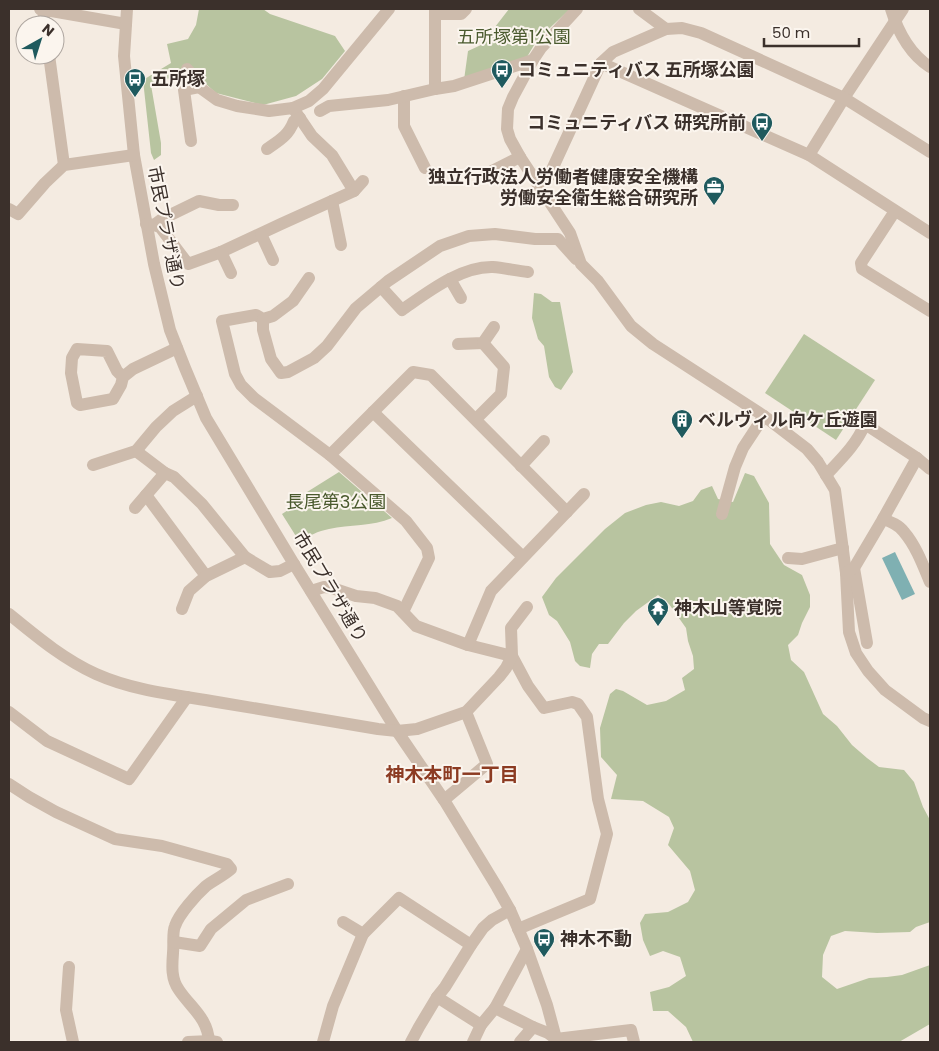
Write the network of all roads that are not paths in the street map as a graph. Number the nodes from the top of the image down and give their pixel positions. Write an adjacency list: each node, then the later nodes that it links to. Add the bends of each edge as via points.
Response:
1 (42, 9): 11 (street)
2 (127, 9): 11 (street, 市民プラザ通り)
3 (389, 9): 23 (street, via 323,90)
4 (466, 9): 9 (street, via 462,14)
5 (577, 9): 13 (street)
6 (639, 9): 12 (street)
7 (891, 9): 10 (street)
8 (903, 9): 10 (street)
9 (435, 12): 19 (street)
10 (895, 22): 16 (street, via 906,44); 21 (street)
11 (126, 24): 27 (street, 市民プラザ通り, via 124,56)
12 (666, 29): 14 (street, via 613,52); 21 (street, via 682,28 701,33)
13 (532, 60): 19 (street, via 454,86); 29 (street, via 508,109 507,129)
14 (601, 63): 28 (street); 34 (street, via 549,176)
15 (50, 65): 30 (street)
16 (930, 67)
17 (187, 69): 18 (street)
18 (199, 87): 23 (street, via 217,100 238,106); 24 (street, via 184,90)
19 (435, 88): 20 (street)
20 (404, 96): 22 (street, via 329,106); 31 (street, via 404,126)
21 (844, 98): 26 (street); 28 (street)
22 (320, 111)
23 (297, 113): 25 (street, via 290,132); 35 (street, via 312,136 332,155)
24 (191, 141)
25 (267, 149)
26 (930, 152)
27 (134, 154): 30 (street); 40 (street, 市民プラザ通り)
28 (809, 155): 39 (street)
29 (520, 157): 32 (street); 34 (street)
30 (64, 165): 38 (street, via 18,214)
31 (425, 168)
32 (484, 175)
33 (363, 181): 35 (street)
34 (540, 185): 46 (street, via 570,233)
35 (354, 192): 36 (street)
36 (332, 201): 42 (street); 43 (street)
37 (233, 205): 40 (street, via 199,201)
38 (9, 209)
39 (895, 211): 41 (street); 53 (street, via 861,263 862,268)
40 (150, 225): 44 (street, via 160,227 188,264); 58 (street, 市民プラザ通り, via 154,264)
41 (930, 233)
42 (260, 234): 44 (street); 45 (street)
43 (341, 245)
44 (222, 252): 48 (street)
45 (273, 260)
46 (581, 264): 51 (street, via 558,239 495,234 469,236 440,246); 64 (street, via 598,281 631,326 653,344)
47 (528, 272): 50 (street, via 492,267 468,271)
48 (232, 274)
49 (310, 278): 54 (street, via 293,301 273,316)
50 (450, 279): 51 (street, via 402,310); 52 (street)
51 (381, 287): 54 (street, via 356,308 314,358 288,372 281,373 271,359)
52 (461, 298)
53 (930, 311)
54 (263, 319): 68 (street, via 256,315 222,321 235,374 254,398)
55 (494, 327): 56 (street)
56 (483, 343): 57 (street); 61 (street, via 504,366)
57 (458, 344)
58 (177, 348): 59 (street); 62 (street, 市民プラザ通り)
59 (123, 377): 59 (street, via 107,351 77,349 72,358 71,373 80,405 113,399)
60 (512, 384): 61 (street)
61 (501, 394): 65 (street)
62 (197, 396): 67 (street, via 167,416); 85 (street, 市民プラザ通り, via 206,418)
63 (373, 412): 65 (street, via 413,372 431,375); 68 (street); 83 (street)
64 (764, 416): 74 (street, via 807,449); 79 (street, via 737,461)
65 (476, 419): 71 (street)
66 (544, 441): 71 (street)
67 (136, 451): 70 (street); 73 (street)
68 (330, 455): 92 (street, via 406,521 427,548 429,558)
69 (917, 458): 72 (street); 74 (street, via 865,424 850,450); 80 (street)
70 (93, 465)
71 (521, 466): 78 (street)
72 (930, 469)
73 (165, 473): 76 (street); 82 (street, via 174,477 202,504)
74 (826, 475): 81 (street, via 834,490)
75 (584, 494): 78 (street)
76 (146, 495): 77 (street); 87 (street)
77 (135, 508)
78 (567, 512): 83 (street)
79 (722, 514)
80 (883, 519): 86 (street); 88 (street, via 903,531)
81 (843, 548): 84 (street, via 802,559); 86 (street)
82 (245, 557): 85 (street, via 270,572); 87 (street)
83 (523, 557): 95 (street, via 491,591)
84 (788, 558)
85 (294, 564): 89 (street, 市民プラザ通り)
86 (850, 570): 94 (street); 100 (street, via 849,632 856,653 885,690)
87 (206, 576): 91 (street, via 189,591)
88 (930, 582)
89 (311, 591): 92 (street, via 324,586 375,598 397,606); 101 (street, 市民プラザ通り)
90 (527, 606): 96 (street, via 511,628)
91 (182, 609)
92 (403, 612): 95 (street, via 416,626)
93 (9, 614): 97 (street, via 54,650 96,674 139,688)
94 (867, 643)
95 (468, 645): 96 (street)
96 (512, 656): 99 (street, via 499,677); 107 (street, via 544,708 572,702 578,704 587,717 598,799 607,834 590,900)
97 (187, 697): 98 (street, via 129,780 47,741); 101 (street)
98 (9, 712)
99 (466, 712): 101 (street, via 417,729); 103 (street, via 487,764)
100 (930, 722)
101 (397, 731): 103 (street, 市民プラザ通り)
102 (9, 784): 109 (street, via 29,798 115,839 162,846 228,864 231,869 206,886 184,911 174,927)
103 (444, 800): 105 (street, 市民プラザ通り)
104 (288, 884): 109 (street, via 246,900 211,929 200,946)
105 (510, 910): 107 (street, 市民プラザ通り); 110 (street, via 492,920)
106 (343, 922): 108 (street)
107 (518, 929): 111 (street, 市民プラザ通り)
108 (363, 934): 110 (street, via 399,898); 121 (street, via 333,1006)
109 (174, 942): 120 (street, via 173,981 197,1011)
110 (470, 945): 113 (street)
111 (527, 949): 114 (street); 117 (street, 市民プラザ通り)
112 (69, 967): 118 (street, via 66,1010)
113 (437, 997): 115 (street); 122 (street)
114 (496, 1008): 115 (street); 116 (street)
115 (482, 1025): 123 (street)
116 (534, 1027): 117 (street); 124 (street)
117 (556, 1041): 125 (street, via 631,1030)
118 (73, 1042)
119 (188, 1042): 120 (street)
120 (212, 1042)
121 (323, 1042)
122 (411, 1042)
123 (473, 1042)
124 (520, 1042)
125 (634, 1042)

